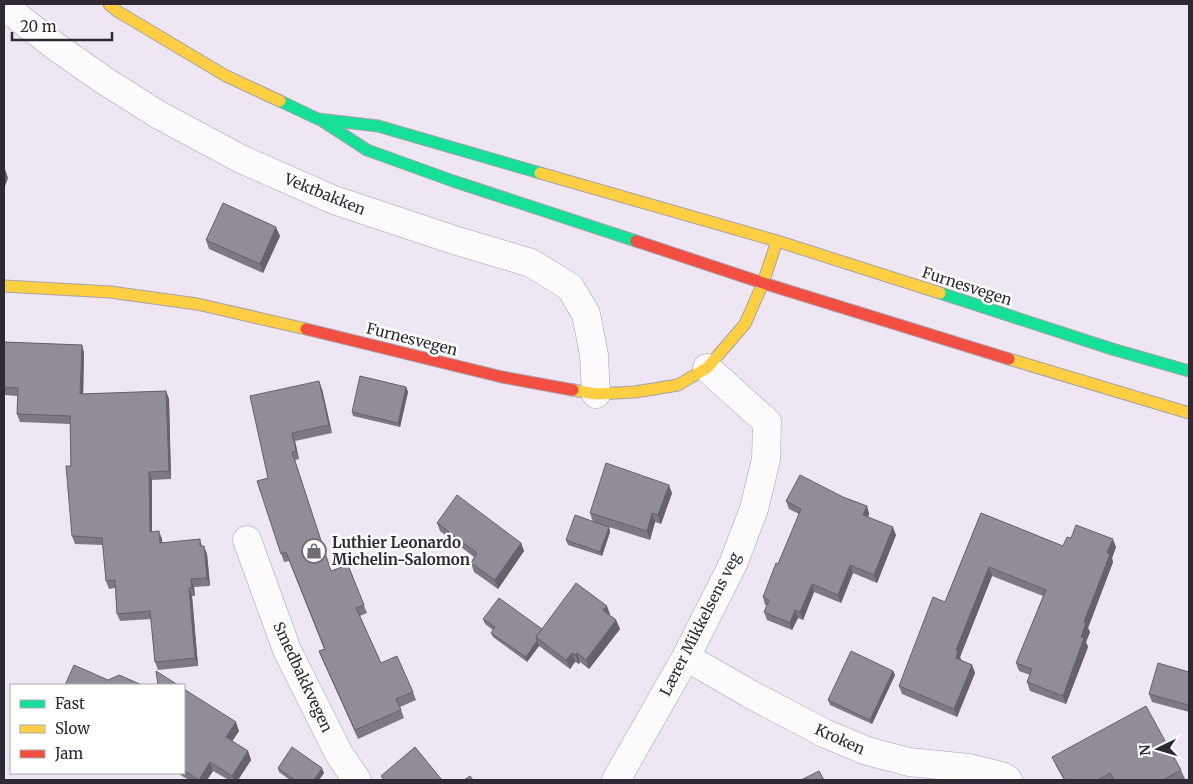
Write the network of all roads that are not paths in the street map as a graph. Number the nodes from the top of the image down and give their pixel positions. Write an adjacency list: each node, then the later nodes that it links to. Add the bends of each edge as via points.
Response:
1 (109, 4): 3 (main road, via 226,76)
2 (4, 6): 9 (street, Vektbakken, via 105,81 159,115 241,159 334,200 531,263 570,287 586,314 594,355)
3 (318, 118): 4 (main road, via 378,126); 5 (main road, via 367,150)
4 (778, 241): 5 (main road, Furnesvegen); 8 (main road, Furnesvegen)
5 (763, 283): 7 (main road, Furnesvegen, via 745,324); 10 (main road)
6 (4, 286): 9 (main road, Furnesvegen, via 110,292 197,304 502,377)
7 (707, 368): 9 (main road, Furnesvegen, via 678,385); 12 (street, Lærer Mikkelsens veg, via 767,422 766,459 754,509 733,564)
8 (1189, 371)
9 (596, 394)
10 (1189, 413)
11 (247, 540): 13 (street, Smedbakkvegen, via 286,650 339,754)
12 (686, 657): 14 (street, Lærer Mikkelsens veg); 15 (street, Kroken, via 826,734 867,751 909,762 969,768)
13 (357, 780)
14 (616, 780)
15 (1008, 780)

